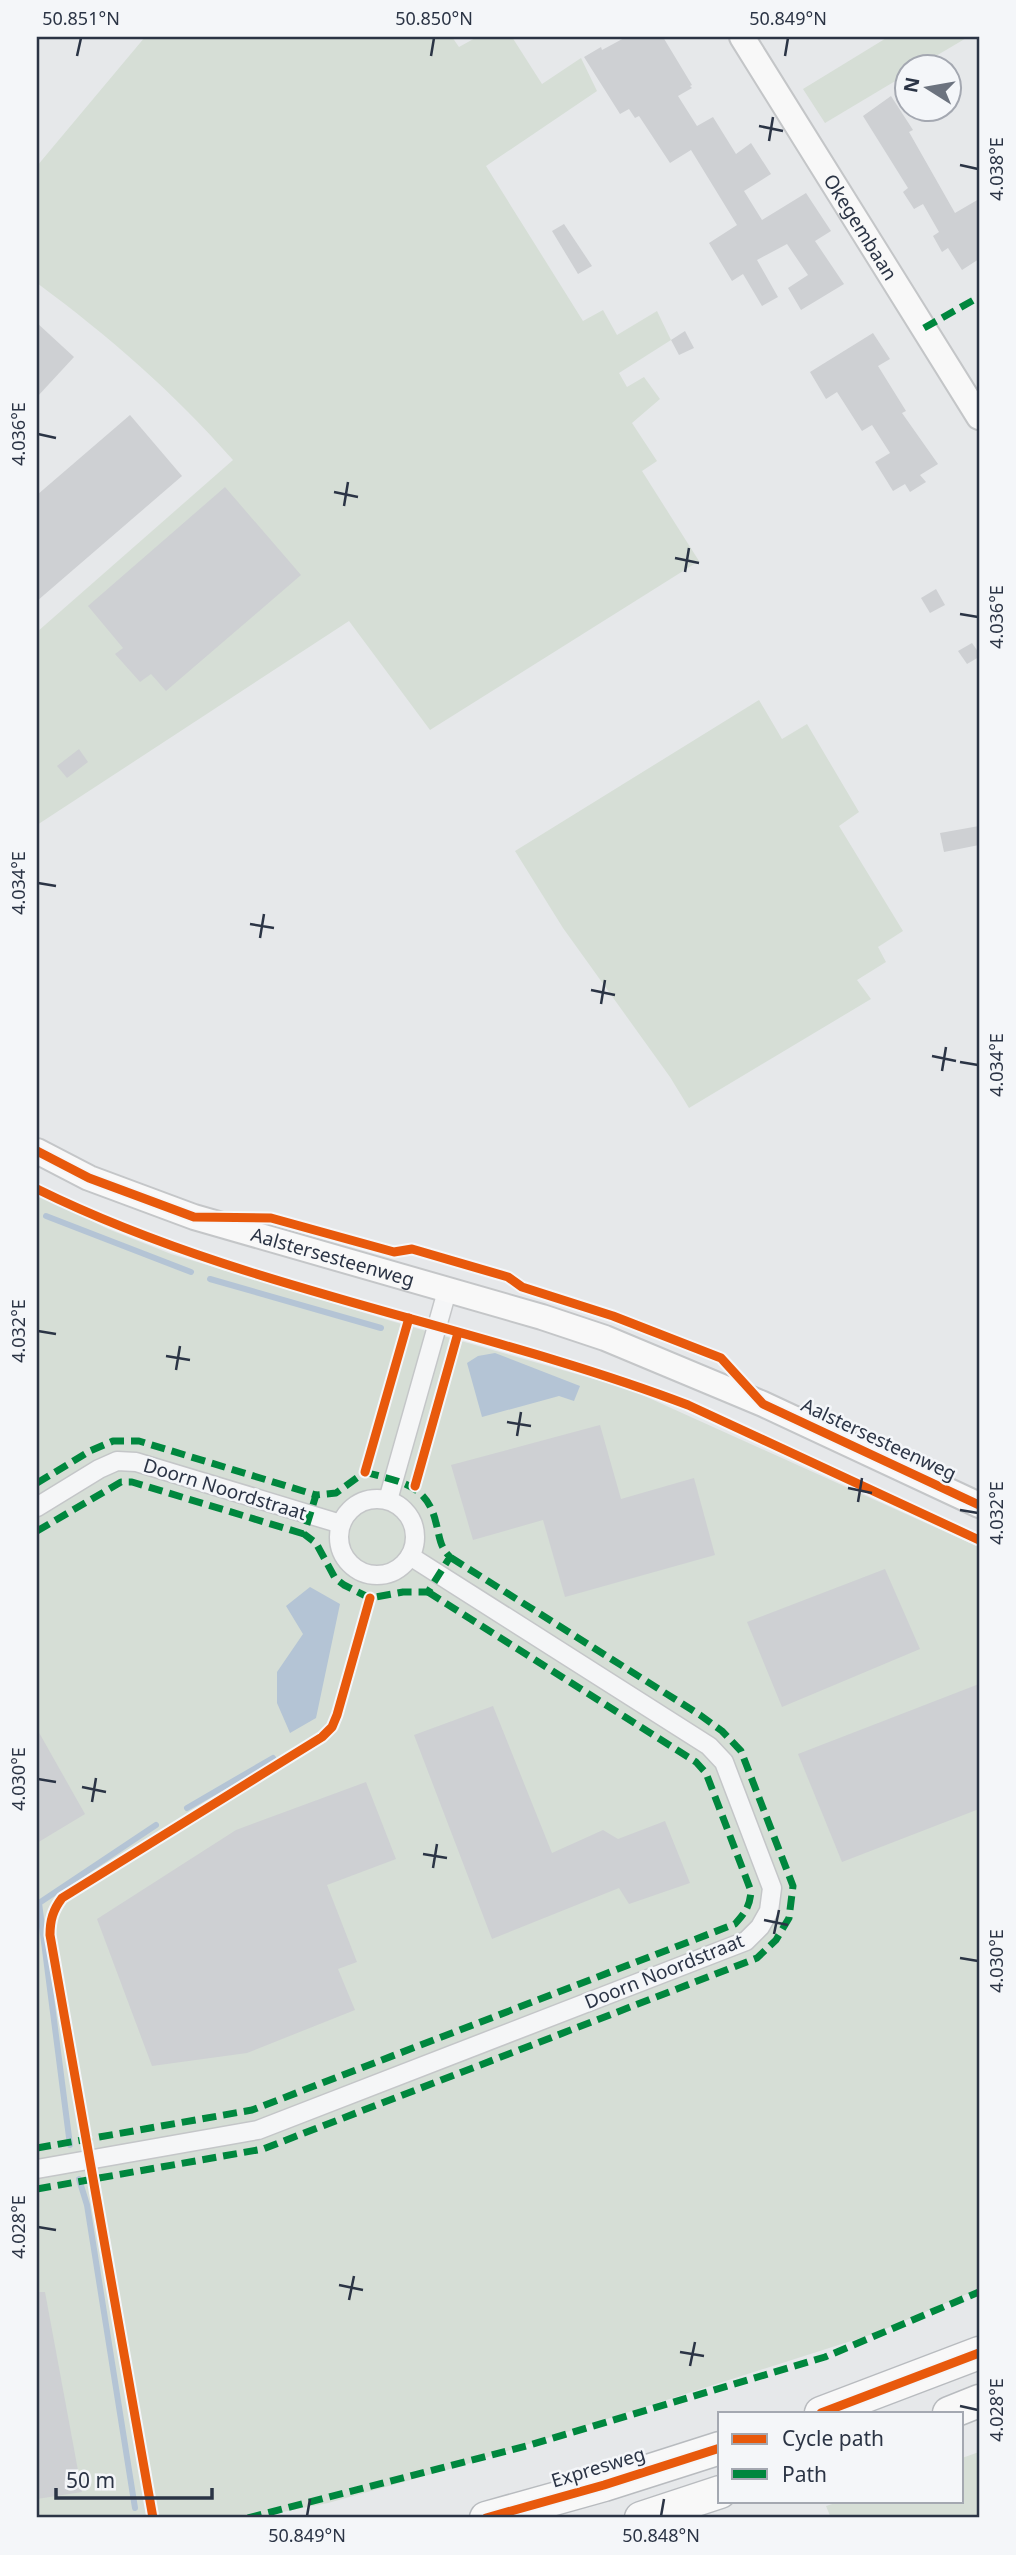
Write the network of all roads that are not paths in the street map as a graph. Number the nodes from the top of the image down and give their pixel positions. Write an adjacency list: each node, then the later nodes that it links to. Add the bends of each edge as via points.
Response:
1 (743, 37): 2 (main road, Okegembaan)
2 (979, 417)
3 (37, 1151): 4 (main road, Aalstersesteenweg, via 89,1178 194,1217)
4 (447, 1291): 5 (street); 6 (main road, Aalstersesteenweg, via 542,1317 691,1372)
5 (388, 1500): 8 (street, via 358,1504); 9 (street, via 399,1506 413,1527)
6 (979, 1505)
7 (37, 1507): 8 (street, Doorn Noordstraat, via 99,1469 117,1461 136,1462)
8 (341, 1524): 9 (street, via 342,1551 357,1570 384,1574)
9 (410, 1556): 10 (street, Doorn Noordstraat, via 709,1746 724,1762 772,1888 769,1911 760,1927 746,1941 258,2130)
10 (37, 2169)
11 (979, 2353): 13 (highway)
12 (979, 2401): 14 (highway)
13 (824, 2412)
14 (952, 2412)
15 (718, 2449): 17 (highway, Expresweg)
16 (718, 2493): 18 (highway)
17 (486, 2518)
18 (641, 2518)

